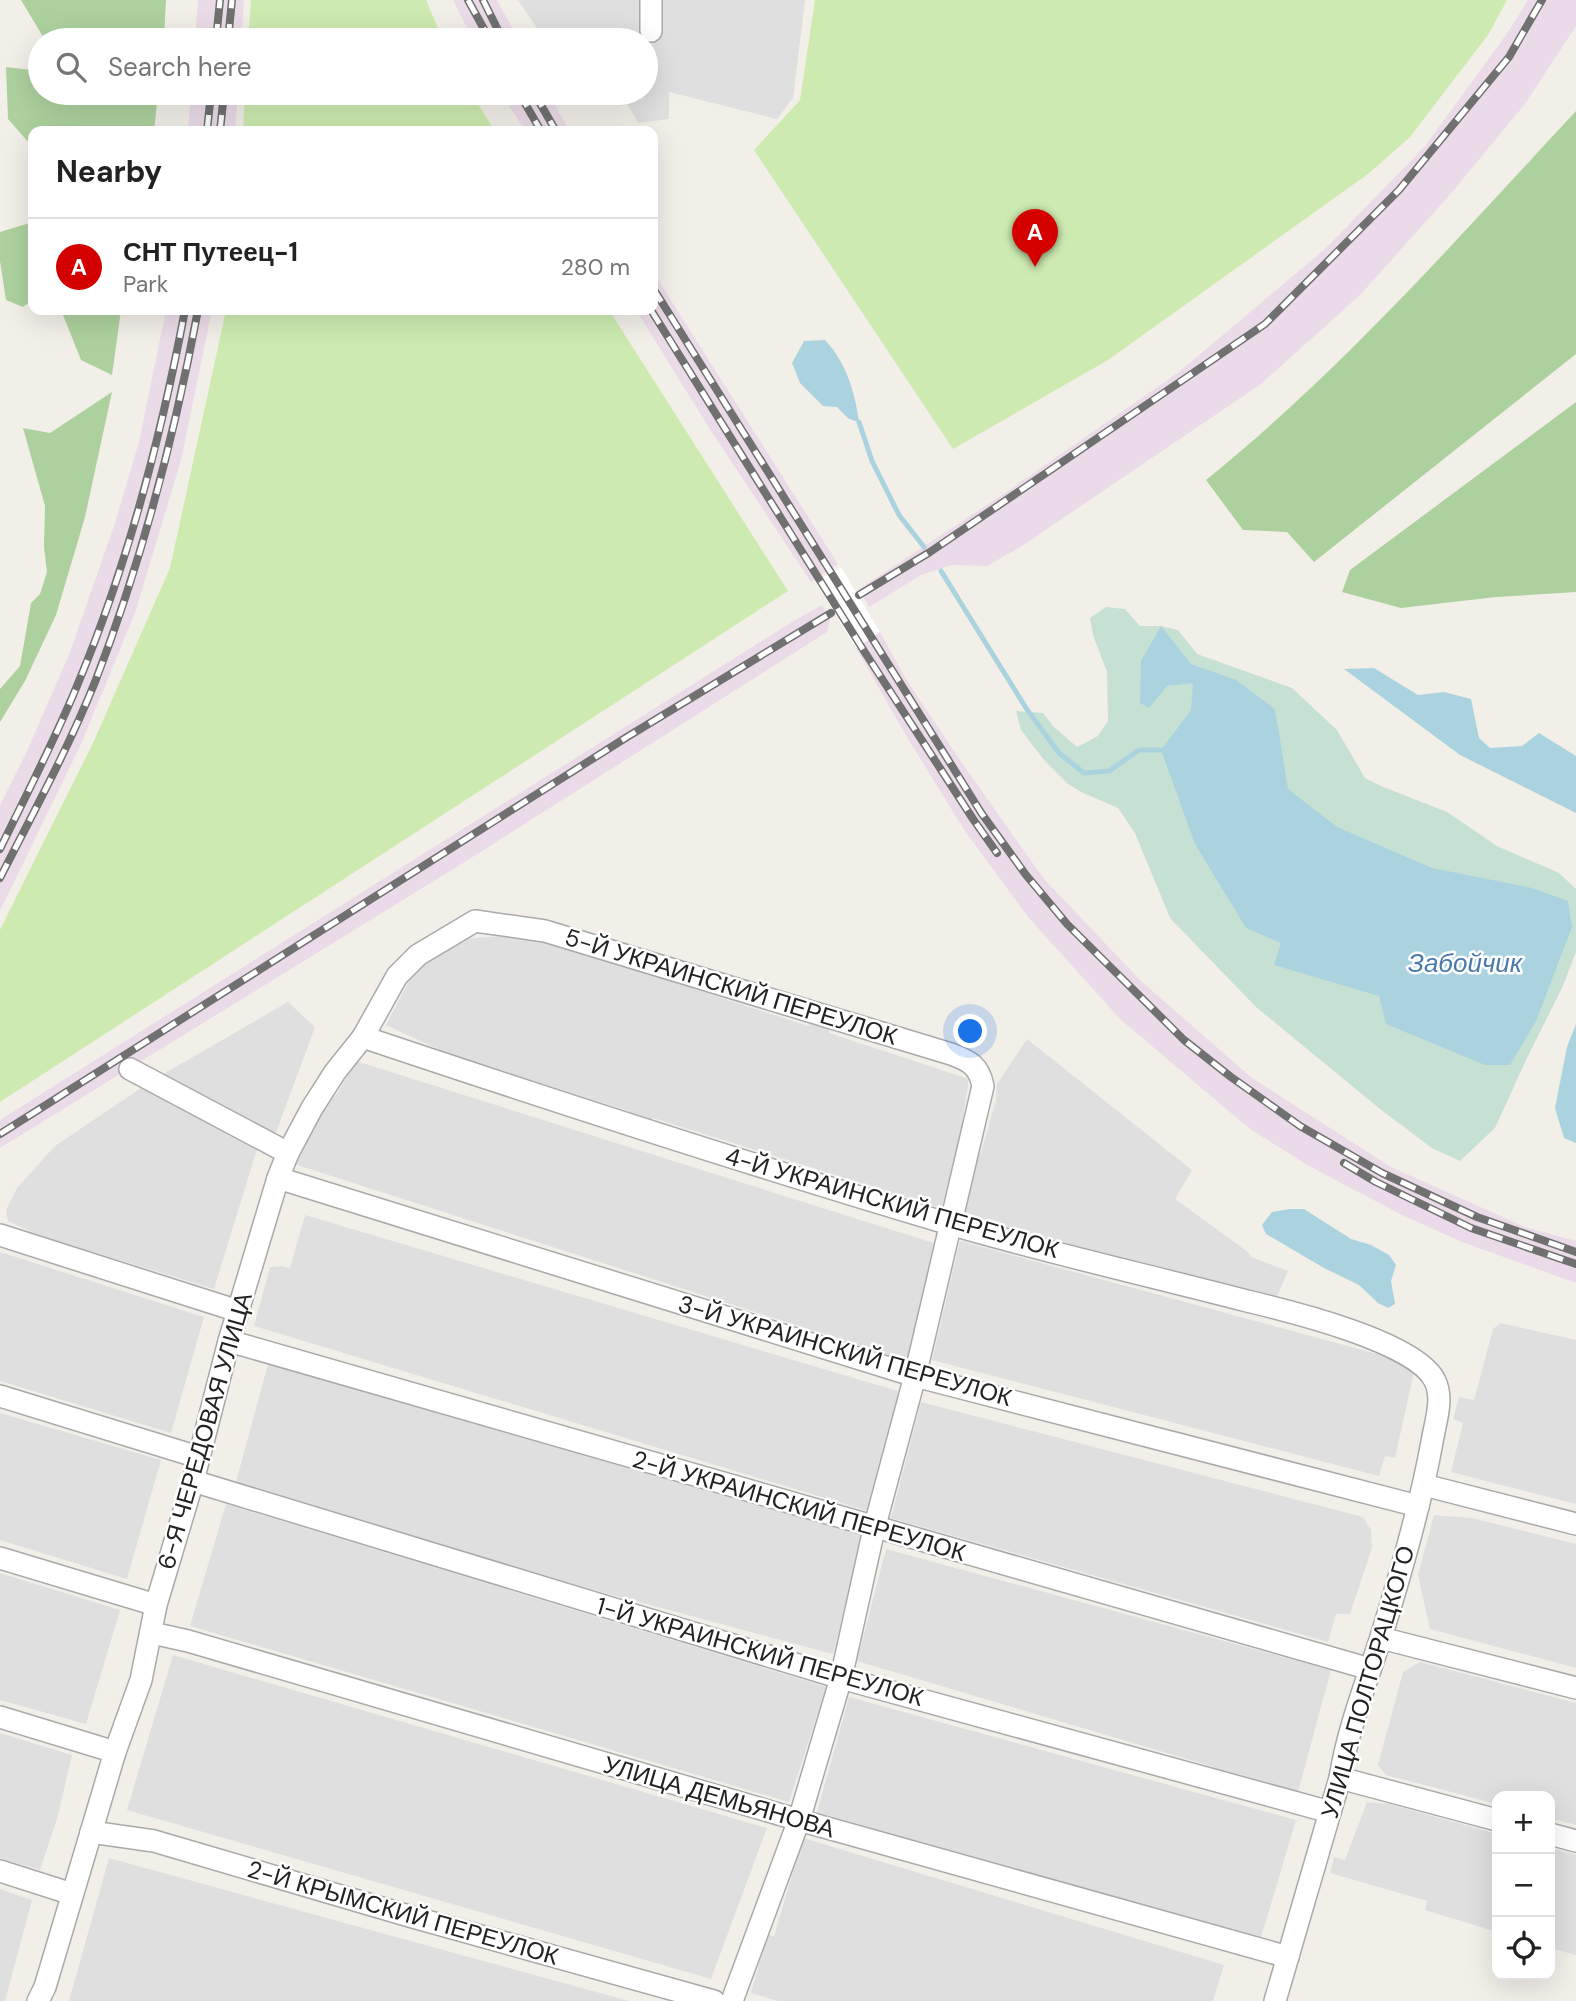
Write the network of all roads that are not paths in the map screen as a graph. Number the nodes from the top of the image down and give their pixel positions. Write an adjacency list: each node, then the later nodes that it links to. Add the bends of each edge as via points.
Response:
1 (651, 0): 2 (street)
2 (651, 28)
3 (475, 921): 4 (street, 6-Я ЧЕРЕДОВАЯ УЛИЦА, via 418,955 397,976); 8 (street, 5-Й УКРАИНСКИЙ ПЕРЕУЛОК, via 545,931 971,1061 983,1086)
4 (363, 1037): 6 (street, 6-Я ЧЕРЕДОВАЯ УЛИЦА, via 335,1072); 8 (street, 4-Й УКРАИНСКИЙ ПЕРЕУЛОК, via 640,1129)
5 (130, 1069): 6 (street)
6 (288, 1153): 7 (street, 6-Я ЧЕРЕДОВАЯ УЛИЦА)
7 (278, 1178): 10 (street, 6-Я ЧЕРЕДОВАЯ УЛИЦА); 13 (street, 3-Й УКРАИНСКИЙ ПЕРЕУЛОК)
8 (950, 1224): 12 (street, 4-Й УКРАИНСКИЙ ПЕРЕУЛОК, via 1306,1316 1401,1351); 13 (street)
9 (0, 1235): 10 (street)
10 (238, 1311): 11 (street, 6-Я ЧЕРЕДОВАЯ УЛИЦА)
11 (229, 1341): 15 (street, 6-Я ЧЕРЕДОВАЯ УЛИЦА); 20 (street, 2-Й УКРАИНСКИЙ ПЕРЕУЛОК)
12 (1423, 1364): 17 (street, УЛИЦА ПОЛТОРАЦКОГО, via 1436,1382 1439,1404)
13 (915, 1376): 18 (street, 3-Й УКРАИНСКИЙ ПЕРЕУЛОК); 20 (street)
14 (0, 1396): 15 (street)
15 (198, 1457): 16 (street, 6-Я ЧЕРЕДОВАЯ УЛИЦА)
16 (193, 1481): 22 (street, 6-Я ЧЕРЕДОВАЯ УЛИЦА); 26 (street, 1-Й УКРАИНСКИЙ ПЕРЕУЛОК)
17 (1424, 1485): 18 (street, УЛИЦА ПОЛТОРАЦКОГО); 19 (street)
18 (1418, 1506): 24 (street, УЛИЦА ПОЛТОРАЦКОГО)
19 (1576, 1524)
20 (874, 1529): 25 (street, 2-Й УКРАИНСКИЙ ПЕРЕУЛОК); 26 (street)
21 (0, 1558): 22 (street)
22 (156, 1605): 23 (street, 6-Я ЧЕРЕДОВАЯ УЛИЦА)
23 (152, 1633): 29 (street, 6-Я ЧЕРЕДОВАЯ УЛИЦА); 33 (street, УЛИЦА ДЕМЬЯНОВА)
24 (1381, 1638): 25 (street, УЛИЦА ПОЛТОРАЦКОГО); 27 (street)
25 (1370, 1669): 30 (street, УЛИЦА ПОЛТОРАЦКОГО, via 1346,1743)
26 (841, 1678): 31 (street, 1-Й УКРАИНСКИЙ ПЕРЕУЛОК); 33 (street)
27 (1576, 1688)
28 (0, 1717): 29 (street)
29 (115, 1752): 34 (street, 6-Я ЧЕРЕДОВАЯ УЛИЦА)
30 (1340, 1778): 31 (street, УЛИЦА ПОЛТОРАЦКОГО); 32 (street)
31 (1330, 1812): 39 (street, УЛИЦА ПОЛТОРАЦКОГО)
32 (1492, 1819)
33 (799, 1820): 39 (street, УЛИЦА ДЕМЬЯНОВА); 42 (street)
34 (91, 1832): 38 (street, 6-Я ЧЕРЕДОВАЯ УЛИЦА); 41 (street, 2-Й КРЫМСКИЙ ПЕРЕУЛОК, via 154,1841)
35 (1555, 1835): 36 (street)
36 (1576, 1841)
37 (0, 1871): 38 (street)
38 (72, 1894): 40 (street, 6-Я ЧЕРЕДОВАЯ УЛИЦА)
39 (1288, 1957): 43 (street, УЛИЦА ПОЛТОРАЦКОГО)
40 (38, 2001)
41 (714, 2001)
42 (732, 2001)
43 (1275, 2001)

